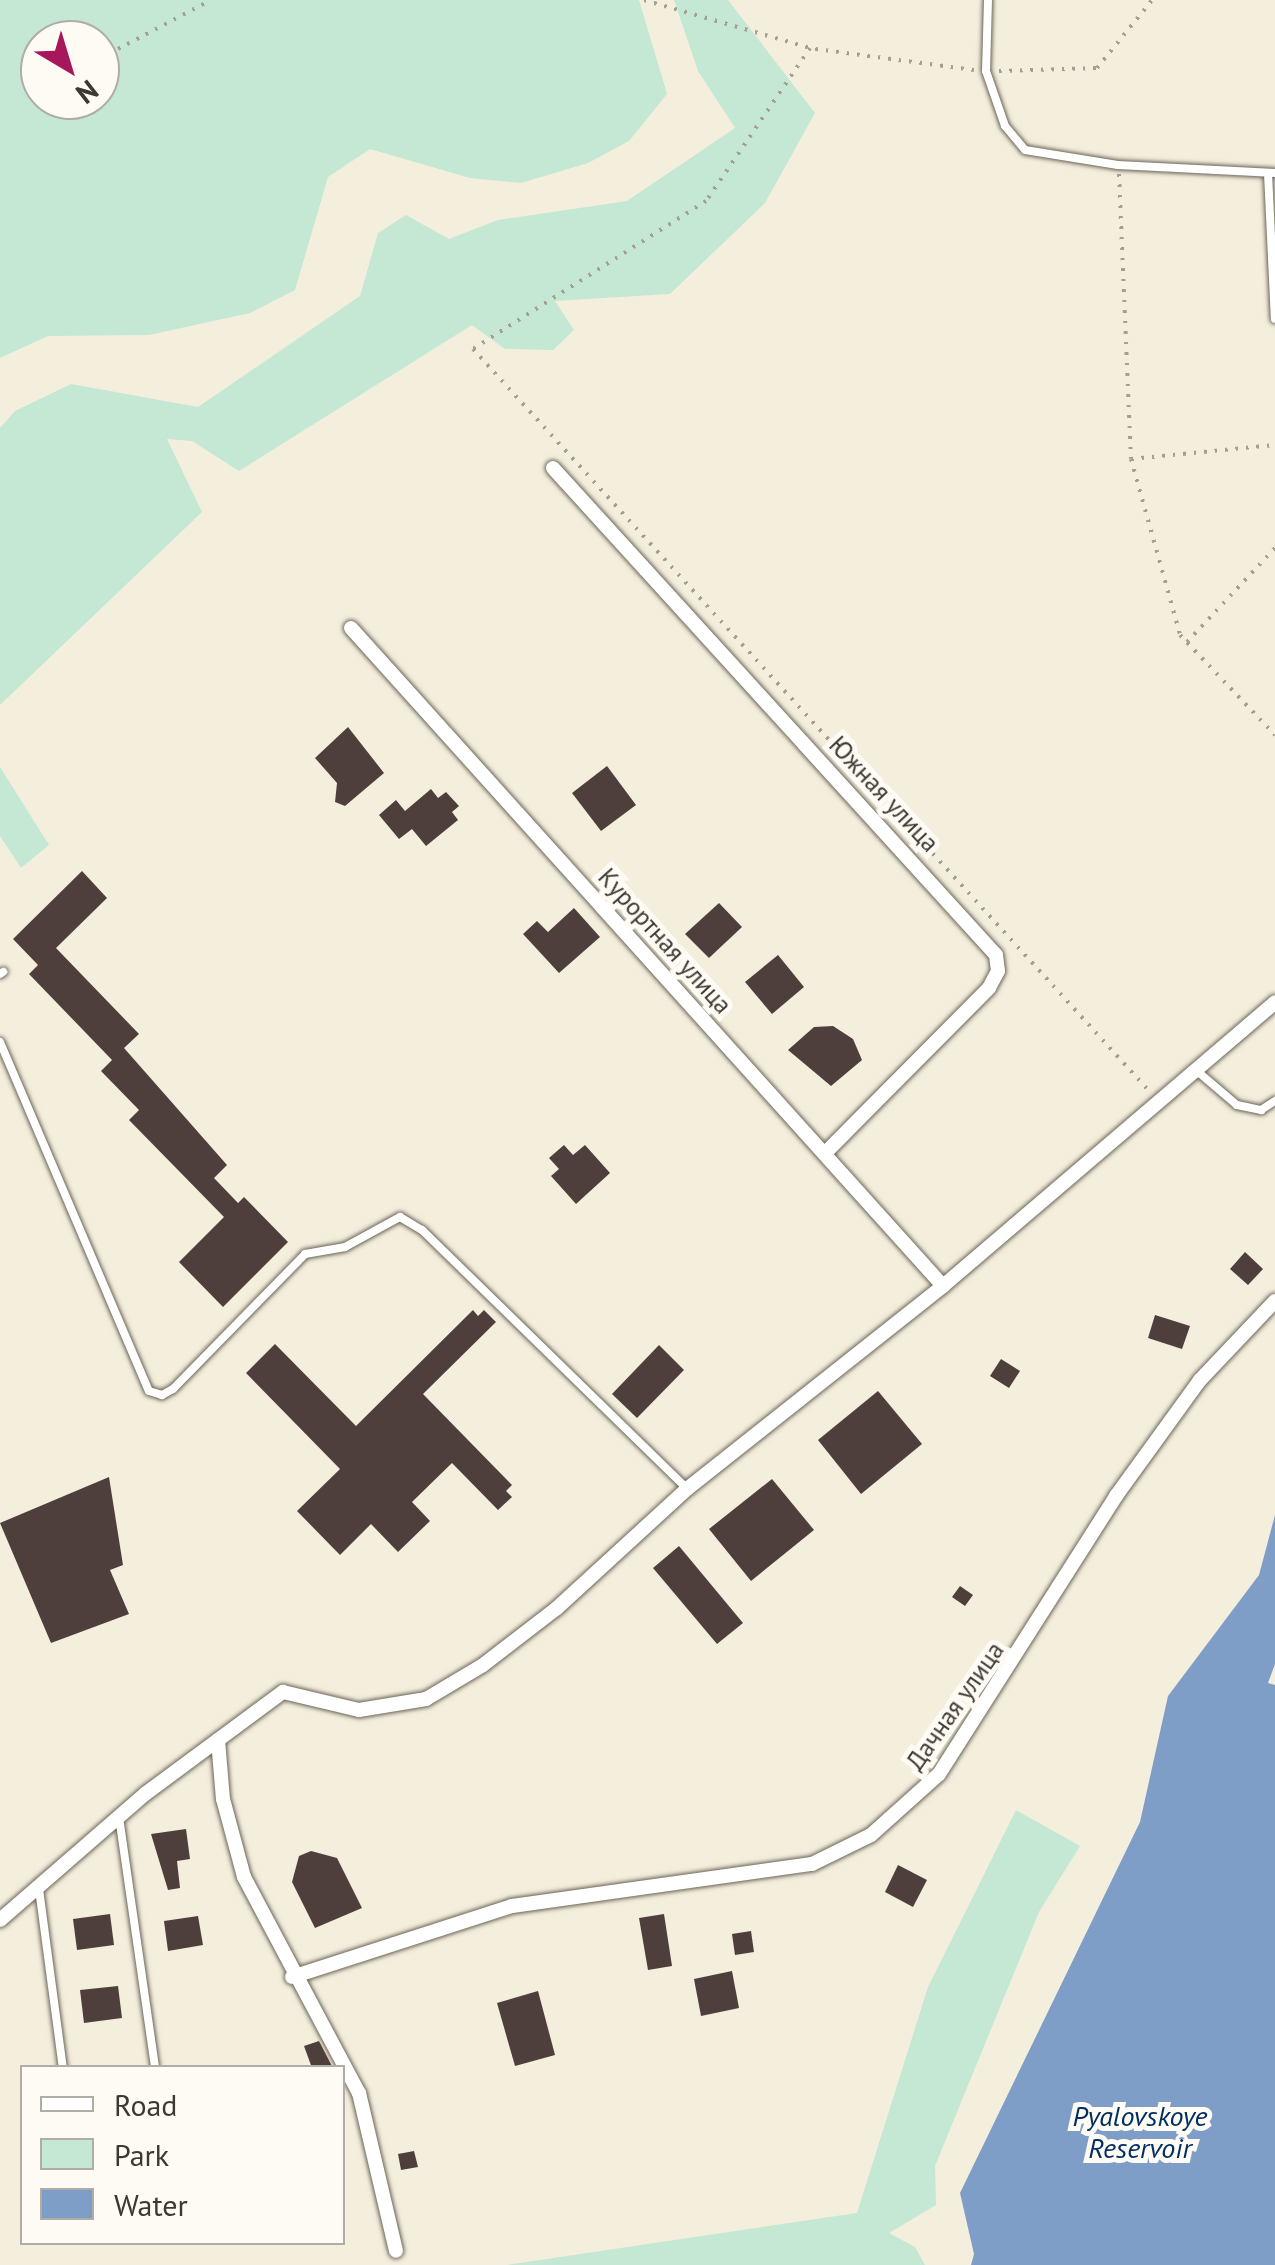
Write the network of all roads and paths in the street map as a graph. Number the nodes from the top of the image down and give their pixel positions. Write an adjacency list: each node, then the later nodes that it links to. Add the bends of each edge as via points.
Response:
1 (211, 0): 5 (path)
2 (644, 0): 6 (path)
3 (988, 0): 7 (lane)
4 (1152, 0): 7 (path, via 1096,68)
5 (120, 48)
6 (810, 48): 7 (path); 22 (path, via 706,202 473,350)
7 (986, 71): 8 (lane, via 1004,126 1025,150)
8 (1118, 165): 9 (lane); 12 (path)
9 (1271, 173): 10 (lane)
10 (1275, 318)
11 (1275, 445): 12 (path)
12 (1131, 459): 16 (path)
13 (554, 468): 23 (street, Южная улица, via 996,954 998,972 989,988)
14 (1275, 548): 16 (path)
15 (351, 628): 23 (street, Курортная улица)
16 (1187, 642): 17 (path)
17 (1275, 735)
18 (1275, 1002): 20 (street)
19 (0, 1042): 26 (lane, via 150,1392 162,1395 173,1388 305,1254 345,1247 400,1217 422,1230)
20 (1196, 1071): 21 (lane, via 1237,1105 1262,1110); 22 (street)
21 (1275, 1101)
22 (1160, 1103): 24 (street)
23 (825, 1153): 24 (street, Курортная улица)
24 (944, 1286): 26 (street)
25 (1275, 1301): 31 (street, Дачная улица, via 1200,1380 1116,1496 938,1774 871,1835 812,1864 512,1906)
26 (687, 1490): 27 (street, via 557,1608 426,1700 360,1710 283,1692)
27 (218, 1740): 28 (street); 31 (street, via 224,1799 244,1877)
28 (119, 1816): 29 (street); 33 (lane)
29 (38, 1887): 30 (street); 32 (lane)
30 (0, 1920)
31 (292, 1977): 34 (street)
32 (64, 2065)
33 (155, 2065)
34 (342, 2065)
35 (345, 2070): 36 (street, via 358,2093)
36 (396, 2251)

